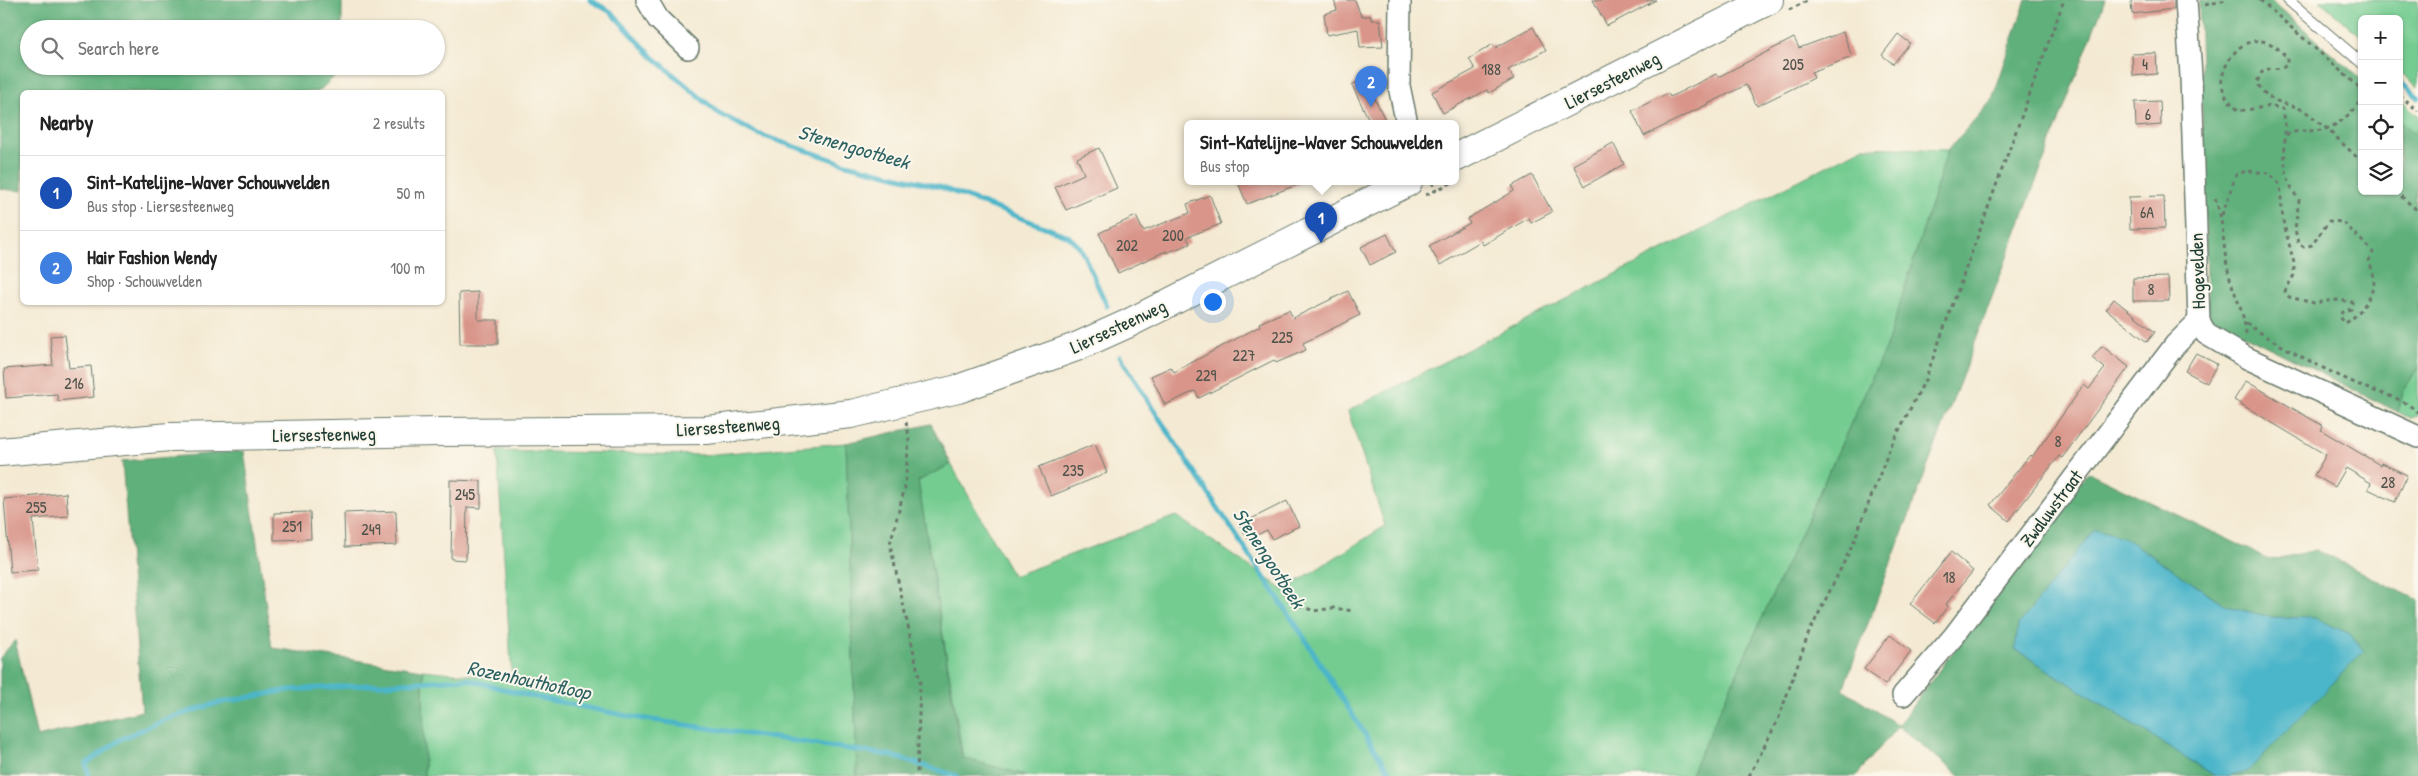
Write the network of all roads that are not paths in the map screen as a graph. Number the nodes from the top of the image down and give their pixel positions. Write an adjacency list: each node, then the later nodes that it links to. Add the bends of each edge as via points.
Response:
1 (647, 0): 6 (street, via 658,19)
2 (1400, 0): 8 (street, via 1399,86)
3 (1769, 0): 9 (main road, Liersesteenweg)
4 (2186, 0): 11 (street, Hogevelden, via 2192,76)
5 (2288, 0): 7 (lane)
6 (688, 48)
7 (2358, 61)
8 (1406, 120)
9 (1459, 156)
10 (1402, 185): 13 (main road, Liersesteenweg, via 1076,347 958,389 851,414 706,430 170,437)
11 (2199, 321): 12 (street, Hogevelden, via 2206,334 2247,358); 14 (street, Zwaluwstraat, via 2175,345 1954,636)
12 (2418, 436)
13 (0, 452)
14 (1903, 695)

